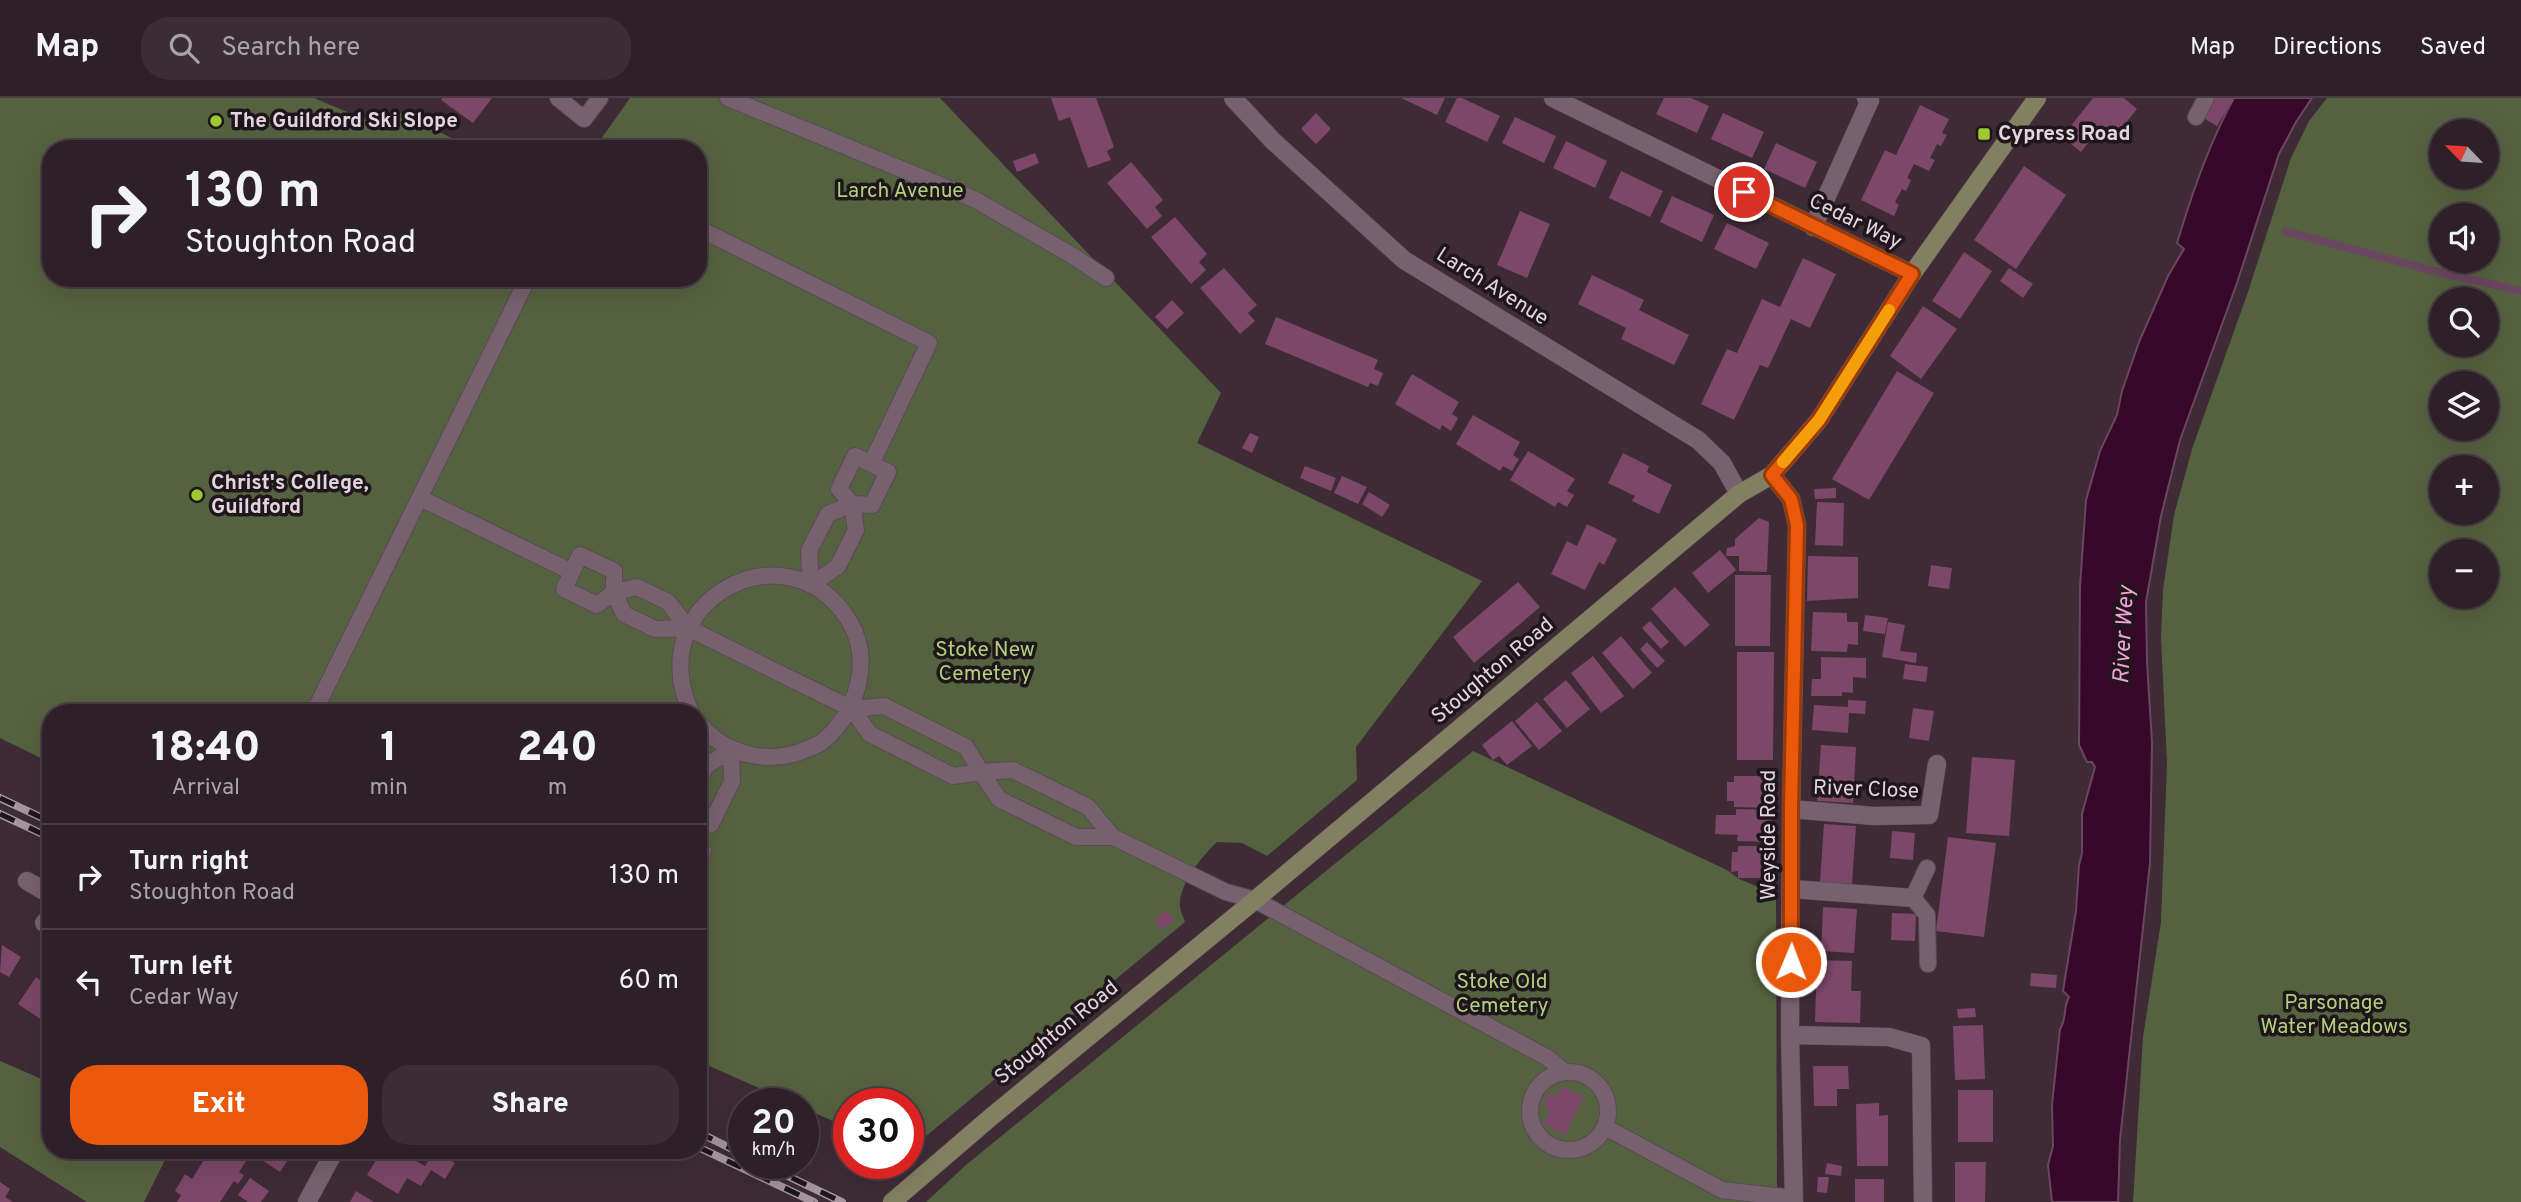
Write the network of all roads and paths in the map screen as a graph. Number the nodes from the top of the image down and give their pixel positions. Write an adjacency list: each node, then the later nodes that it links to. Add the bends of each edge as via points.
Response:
1 (558, 98): 2 (lane, via 584,119)
2 (600, 98)
3 (728, 98): 13 (lane, via 974,199)
4 (1233, 98): 17 (street, Larch Avenue, via 1273,141 1404,260 1698,440 1723,463)
5 (1553, 98): 10 (street, Cedar Way)
6 (1866, 98): 10 (street, via 1870,100)
7 (2037, 98): 12 (street, Stoughton Road)
8 (2206, 98): 9 (lane)
9 (2196, 117)
10 (1814, 227): 12 (street, Cedar Way)
11 (707, 232): 15 (lane, via 929,343)
12 (1912, 274): 16 (street, Stoughton Road, via 1819,420)
13 (1106, 278)
14 (524, 287): 18 (lane)
15 (871, 464): 19 (lane, via 855,456 839,489); 19 (lane, via 888,472 872,505)
16 (1772, 475): 17 (street, Stoughton Road); 32 (street, Weyside Road, via 1791,499 1797,525)
17 (1738, 494): 40 (street, Stoughton Road)
18 (420, 498): 20 (lane); 24 (lane)
19 (852, 504): 21 (lane, via 856,530 838,566); 21 (lane, via 828,514 809,551)
20 (572, 572): 22 (lane, via 580,555 614,571); 22 (lane, via 564,589 597,606)
21 (811, 585): 23 (lane, via 783,577 754,577 736,583 704,604); 26 (lane, via 832,600 858,643 861,668)
22 (614, 592): 23 (lane, via 637,586 668,602); 23 (lane, via 624,614 655,629)
23 (688, 628): 25 (lane, via 680,656 681,684); 26 (lane)
24 (318, 704)
25 (688, 704)
26 (852, 709): 28 (lane, via 821,743 792,756 761,758); 31 (lane, via 870,734 953,776); 31 (lane, via 884,706 967,747)
27 (707, 734): 28 (lane)
28 (731, 750): 30 (lane); 33 (lane, via 732,781)
29 (1937, 764): 32 (street, River Close, via 1929,815 1874,816)
30 (707, 765)
31 (981, 772): 34 (lane, via 1013,770 1024,775 1088,807); 34 (lane, via 999,799 1076,837)
32 (1791, 808): 37 (street, Weyside Road)
33 (707, 825)
34 (1113, 837): 40 (lane, via 1226,892)
35 (1927, 868): 39 (lane)
36 (27, 881): 38 (street)
37 (1792, 889): 39 (street); 42 (street, Weyside Road)
38 (42, 890)
39 (1913, 898): 41 (lane, via 1927,915)
40 (1255, 901): 43 (lane, via 1548,1058); 48 (street, Stoughton Road)
41 (1928, 964)
42 (1790, 1035): 46 (street, Weyside Road); 49 (street, via 1889,1037 1921,1046)
43 (1565, 1072): 44 (lane, via 1578,1073 1601,1088 1608,1114); 44 (lane, via 1542,1083 1530,1104 1530,1117 1541,1139 1551,1147 1576,1150 1588,1146)
44 (1605, 1127): 46 (lane, via 1722,1190)
45 (330, 1159): 47 (street)
46 (1793, 1200)
47 (307, 1202)
48 (892, 1202)
49 (1923, 1202)

